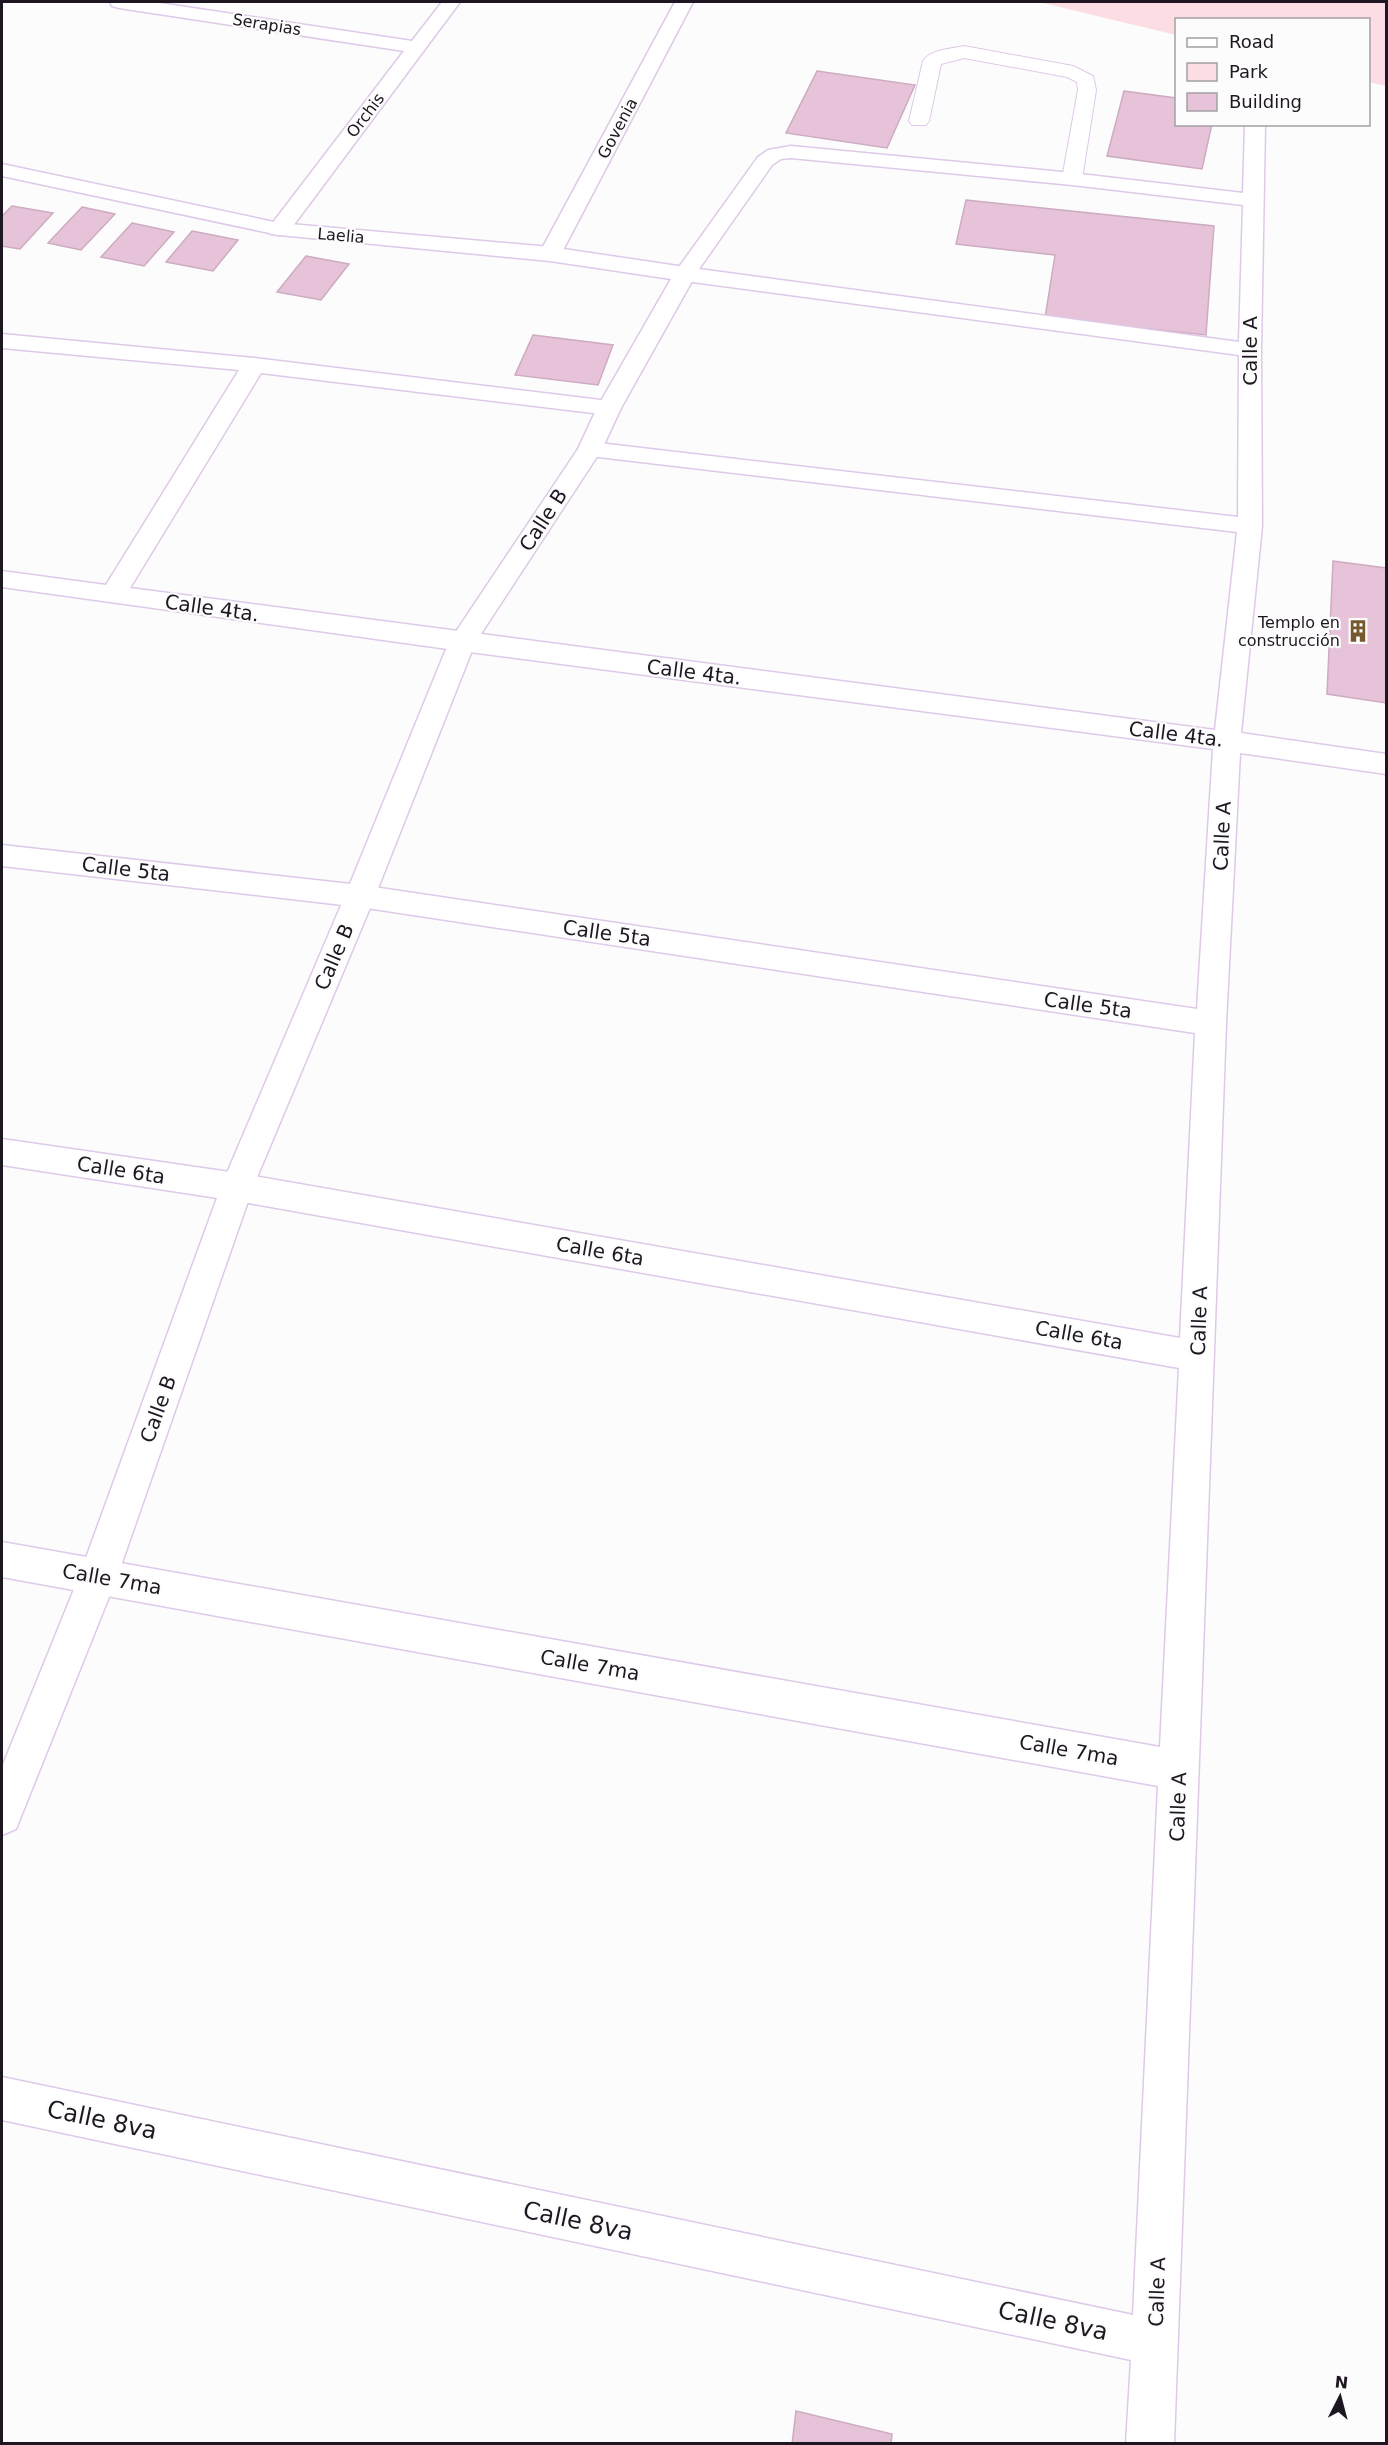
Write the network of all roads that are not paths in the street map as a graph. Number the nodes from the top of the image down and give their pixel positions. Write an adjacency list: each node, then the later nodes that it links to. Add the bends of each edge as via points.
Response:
1 (119, 2): 4 (street, Serapias)
2 (451, 2): 4 (street, Orchis)
3 (684, 2): 11 (street, Govenia)
4 (415, 47): 10 (street, Orchis)
5 (919, 121): 8 (lane, via 932,61 946,55 964,52 1073,72 1086,80 1087,90)
6 (1255, 126): 9 (street, Calle A)
7 (2, 170): 10 (street, Laelia)
8 (1072, 179): 9 (street); 12 (street, Calle B, via 791,152 775,154 765,161)
9 (1251, 200): 14 (street, Calle A)
10 (279, 229): 11 (street, Laelia)
11 (550, 254): 12 (street, Laelia)
12 (685, 274): 14 (street, Laelia); 16 (street, Calle B)
13 (2, 341): 15 (street)
14 (1250, 350): 18 (street, Calle A)
15 (254, 365): 16 (street); 20 (street)
16 (609, 408): 17 (street, Calle B)
17 (590, 449): 18 (street); 21 (street, Calle B)
18 (1250, 526): 22 (street, Calle A)
19 (2, 579): 20 (street, Calle 4ta.)
20 (113, 595): 21 (street, Calle 4ta.)
21 (462, 642): 22 (street, Calle 4ta.); 25 (street, Calle B)
22 (1227, 741): 23 (street, Calle 4ta.); 26 (street, Calle A)
23 (1386, 764)
24 (2, 855): 25 (street, Calle 5ta)
25 (360, 896): 26 (street, Calle 5ta); 28 (street, Calle B)
26 (1211, 1023): 29 (street, Calle A)
27 (2, 1152): 28 (street, Calle 6ta)
28 (237, 1187): 29 (street, Calle 6ta); 31 (street, Calle B)
29 (1198, 1356): 32 (street, Calle A)
30 (2, 1559): 31 (street, Calle 7ma)
31 (98, 1577): 32 (street, Calle 7ma); 33 (street, Calle B)
32 (1179, 1770): 35 (street, Calle A)
33 (2, 1815)
34 (2, 2099): 35 (street, Calle 8va)
35 (1154, 2342): 36 (street, Calle A)
36 (1150, 2444)

